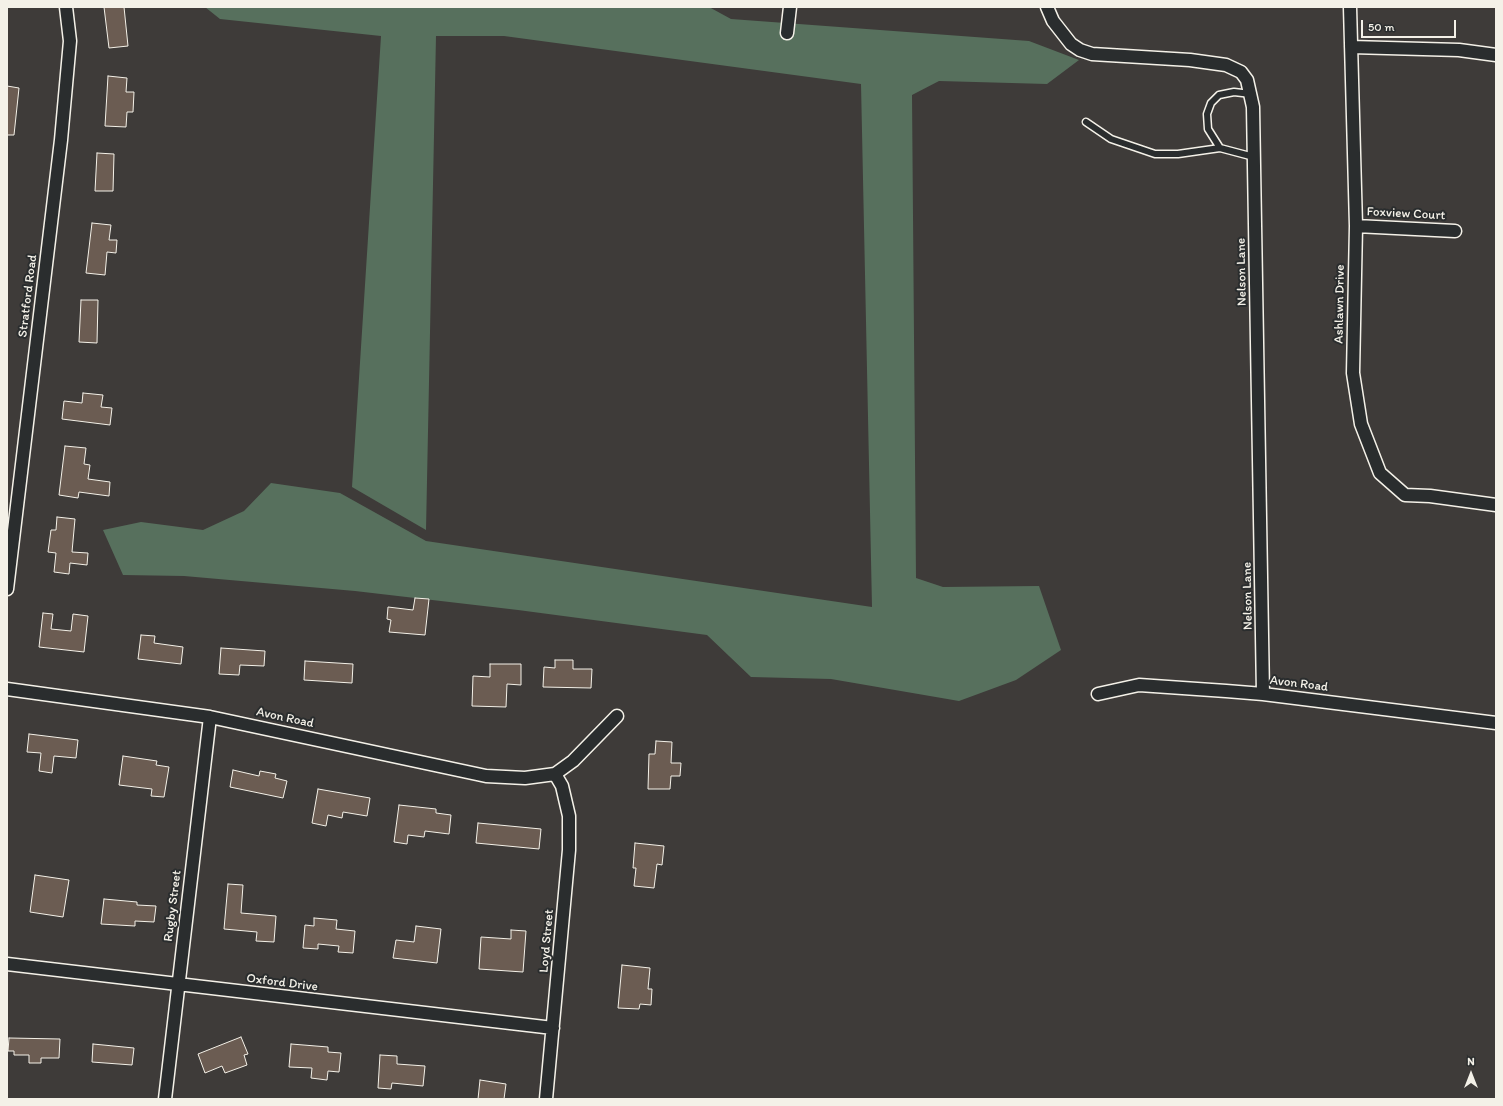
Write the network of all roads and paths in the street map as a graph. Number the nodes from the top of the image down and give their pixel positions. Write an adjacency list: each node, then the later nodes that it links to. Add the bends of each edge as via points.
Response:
1 (66, 7): 15 (street, Stratford Road, via 70,41 61,140)
2 (790, 7): 5 (street)
3 (1047, 7): 8 (street, Nelson Lane, via 1053,21 1070,44 1080,50 1092,54 1190,60 1226,65 1241,72 1247,80)
4 (1350, 7): 6 (street, Ashlawn Drive)
5 (787, 33)
6 (1352, 47): 7 (street, via 1459,50); 12 (street, Ashlawn Drive)
7 (1496, 55)
8 (1251, 94): 10 (lane, via 1234,92 1219,95 1211,102 1206,114 1208,129); 11 (street, Nelson Lane)
9 (1086, 122): 10 (lane, via 1111,139 1155,154 1178,154)
10 (1220, 148): 11 (lane)
11 (1254, 157): 18 (street, Nelson Lane)
12 (1356, 226): 13 (street, Foxview Court); 14 (street, Ashlawn Drive, via 1352,373 1362,424 1380,473 1405,495)
13 (1455, 231)
14 (1496, 505)
15 (7, 589)
16 (7, 689): 19 (street, Avon Road)
17 (1098, 694): 18 (street, Avon Road, via 1140,685)
18 (1263, 694): 21 (street, Avon Road)
19 (210, 716): 22 (street, Avon Road, via 486,776 525,778); 24 (street, Rugby Street)
20 (617, 716): 22 (street, Avon Road, via 573,761)
21 (1496, 723)
22 (555, 774): 25 (street, Loyd Street, via 562,786 569,816 569,850)
23 (7, 964): 24 (street, Oxford Drive)
24 (178, 985): 25 (street, Oxford Drive); 26 (street, Rugby Street)
25 (553, 1028): 27 (street, Loyd Street)
26 (165, 1099)
27 (546, 1099)

